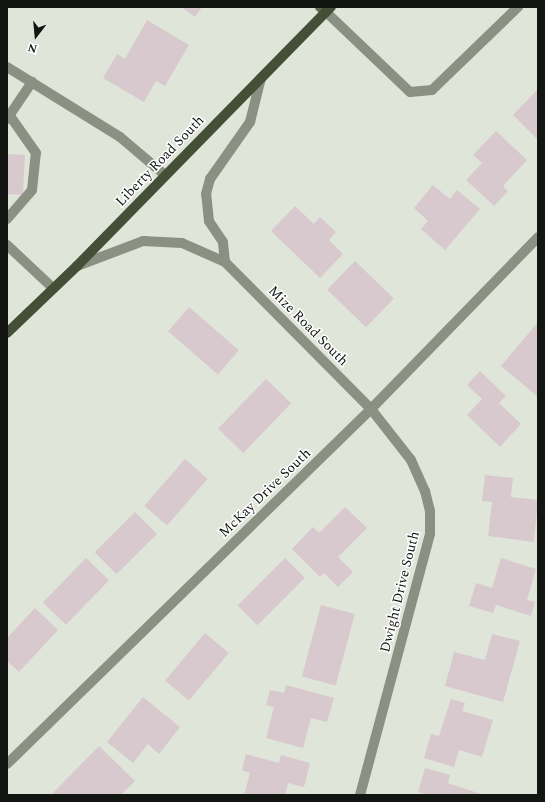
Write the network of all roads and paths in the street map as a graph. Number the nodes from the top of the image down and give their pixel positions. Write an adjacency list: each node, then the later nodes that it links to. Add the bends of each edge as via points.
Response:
1 (518, 7): 2 (street, via 432,90 410,92)
2 (326, 9): 4 (main road, Liberty Road South)
3 (7, 67): 5 (street)
4 (261, 78): 7 (main road, Liberty Road South); 11 (street, via 250,122 210,179 206,194 209,222 223,242)
5 (32, 82): 6 (street); 7 (street, via 120,138)
6 (9, 117): 8 (street, via 36,153 32,190)
7 (165, 175): 12 (main road, Liberty Road South)
8 (7, 219)
9 (538, 237): 15 (street, McKay Drive South)
10 (7, 245): 13 (street)
11 (225, 262): 12 (street, Mize Road South, via 182,243 143,240); 15 (street, Mize Road South)
12 (77, 266): 13 (main road, Liberty Road South)
13 (53, 288): 14 (main road, Liberty Road South)
14 (7, 333)
15 (371, 409): 16 (street, McKay Drive South); 17 (street, Dwight Drive South, via 411,460 425,491 430,511 430,534)
16 (7, 764)
17 (360, 795)

